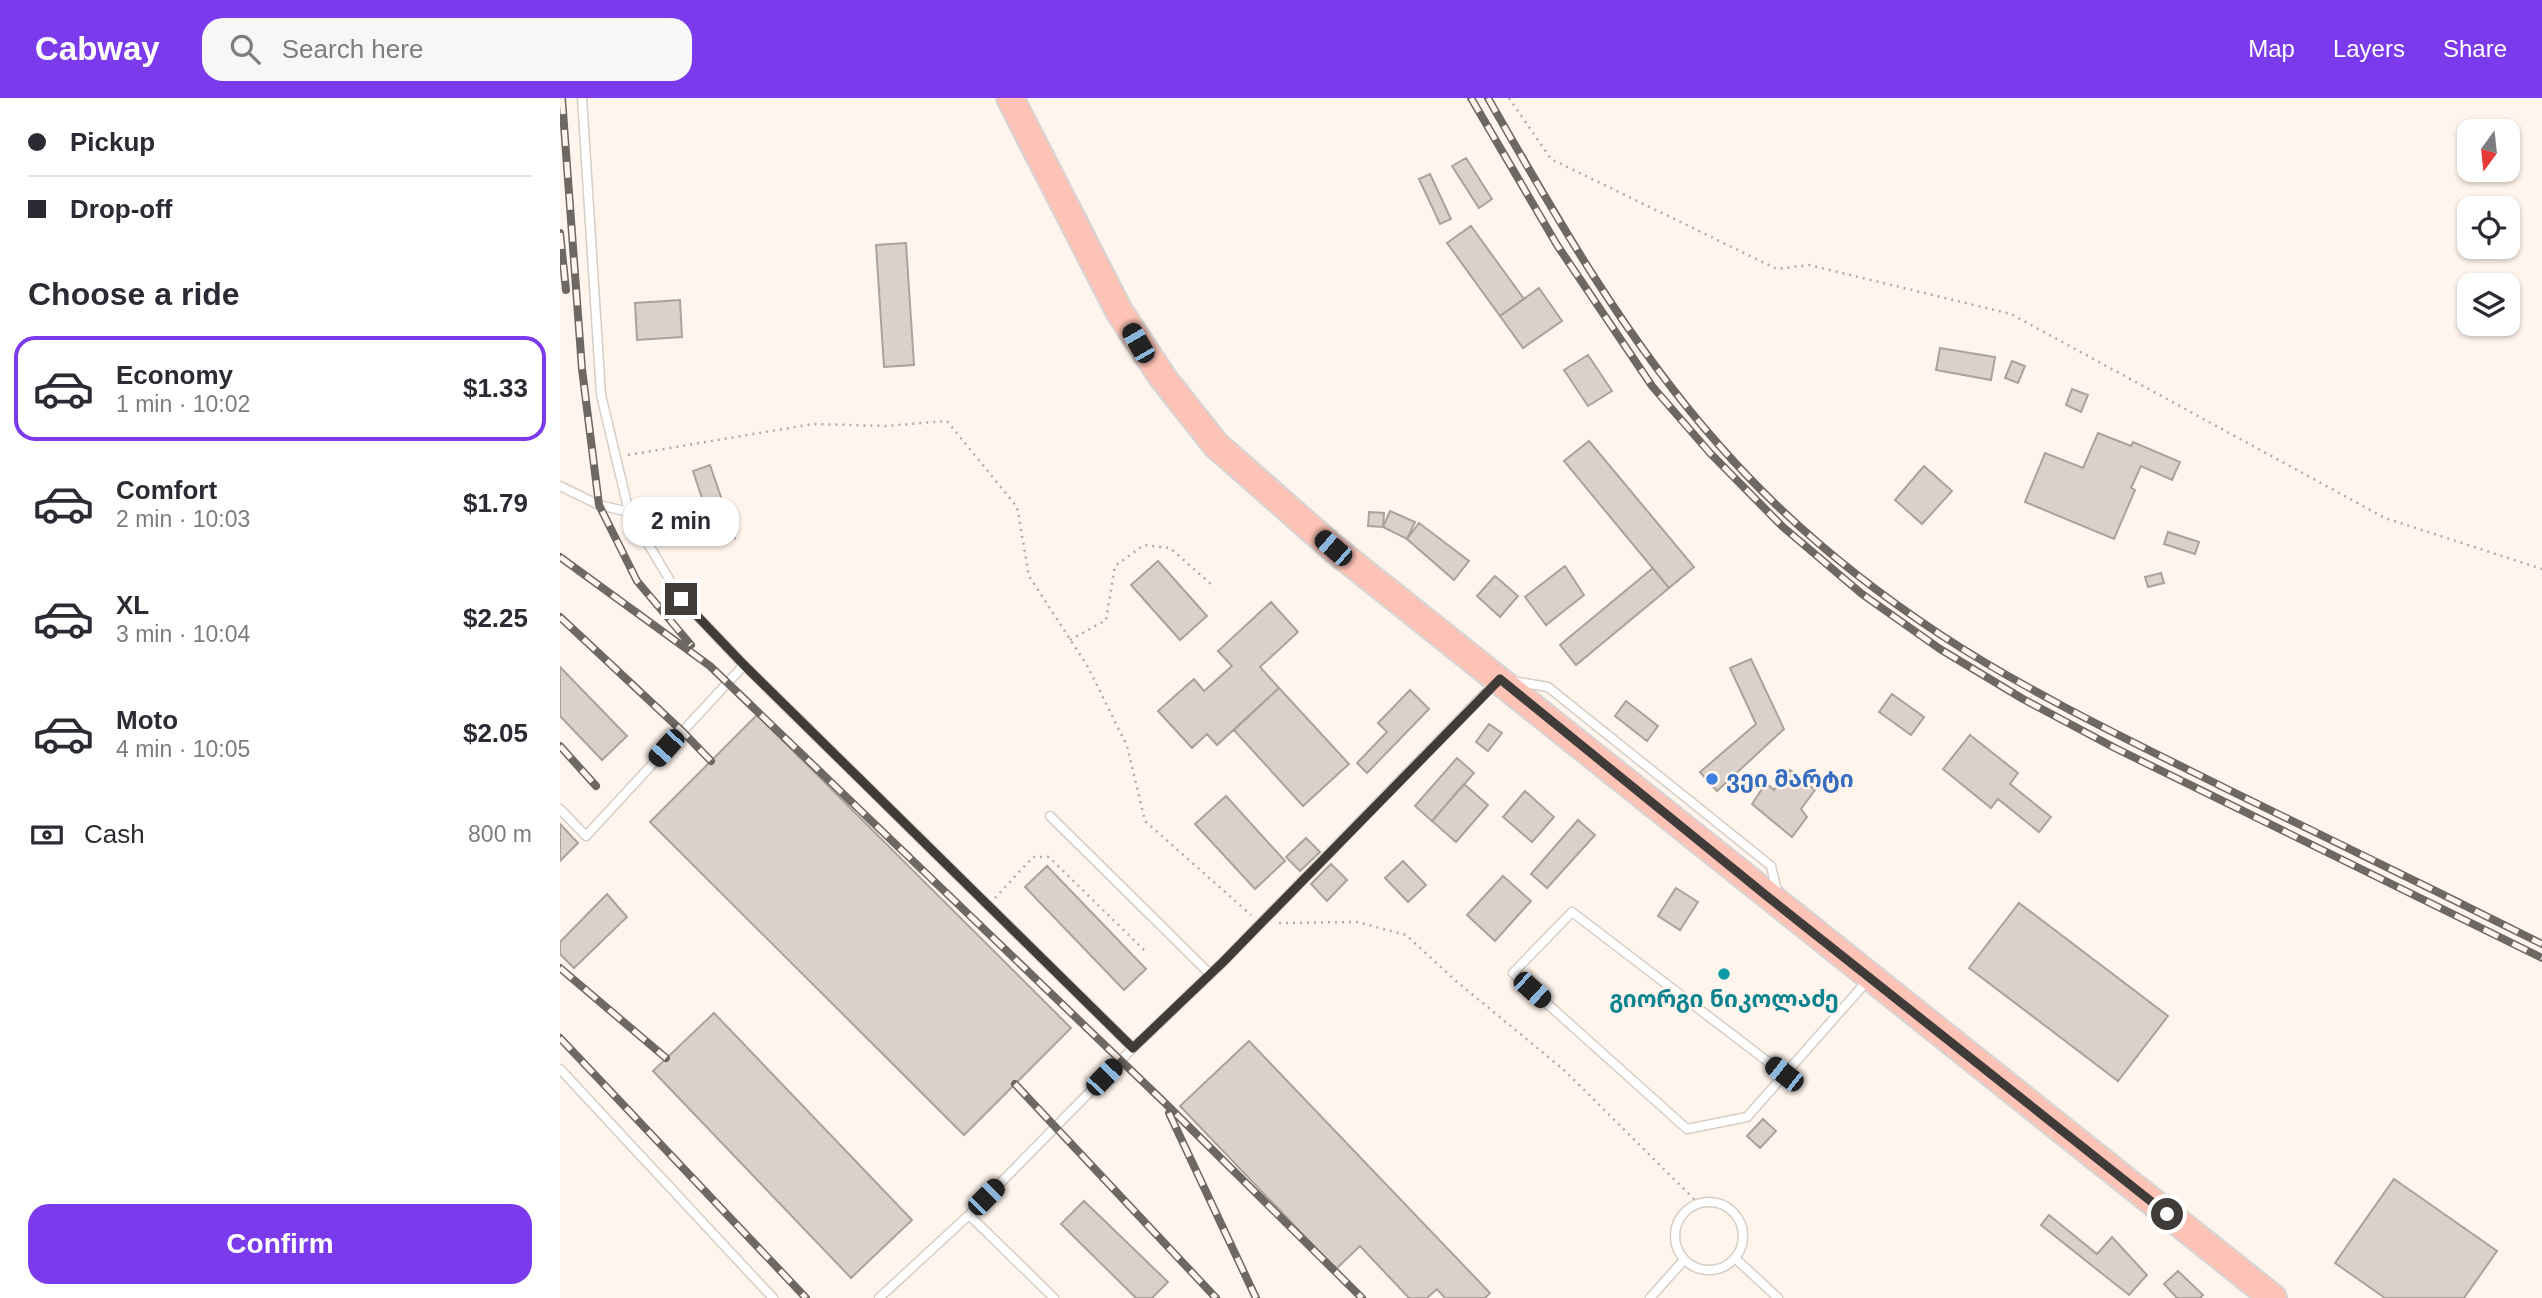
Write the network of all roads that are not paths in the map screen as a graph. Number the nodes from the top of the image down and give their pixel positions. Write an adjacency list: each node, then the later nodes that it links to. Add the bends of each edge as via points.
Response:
1 (582, 98): 4 (lane, via 601,395)
2 (1010, 98): 6 (main road, via 1138,343 1216,445 1333,548)
3 (562, 487): 4 (lane, via 599,505)
4 (629, 512): 5 (lane, via 681,599)
5 (744, 665): 8 (lane, via 586,836); 15 (lane)
6 (1500, 679): 7 (lane, via 1548,687); 9 (main road); 13 (lane)
7 (1669, 784): 9 (lane); 10 (lane)
8 (560, 809)
9 (1678, 811): 10 (lane); 12 (main road)
10 (1707, 815): 12 (lane, via 1771,866)
11 (1050, 816): 13 (lane)
12 (1782, 907): 14 (main road)
13 (1210, 974): 15 (lane)
14 (1870, 978): 17 (lane); 26 (main road)
15 (1133, 1048): 18 (lane)
16 (560, 1069): 21 (lane)
17 (1784, 1074): 17 (lane, via 1572,912 1513,973 1687,1129 1747,1116)
18 (969, 1215): 22 (lane); 23 (lane)
19 (1736, 1259): 20 (lane, via 1709,1271); 20 (lane, via 1744,1238 1738,1217 1720,1203 1709,1201 1686,1210 1678,1221 1675,1235); 25 (lane)
20 (1684, 1260): 24 (lane)
21 (773, 1298)
22 (879, 1298)
23 (1054, 1298)
24 (1650, 1298)
25 (1778, 1298)
26 (2273, 1298)

